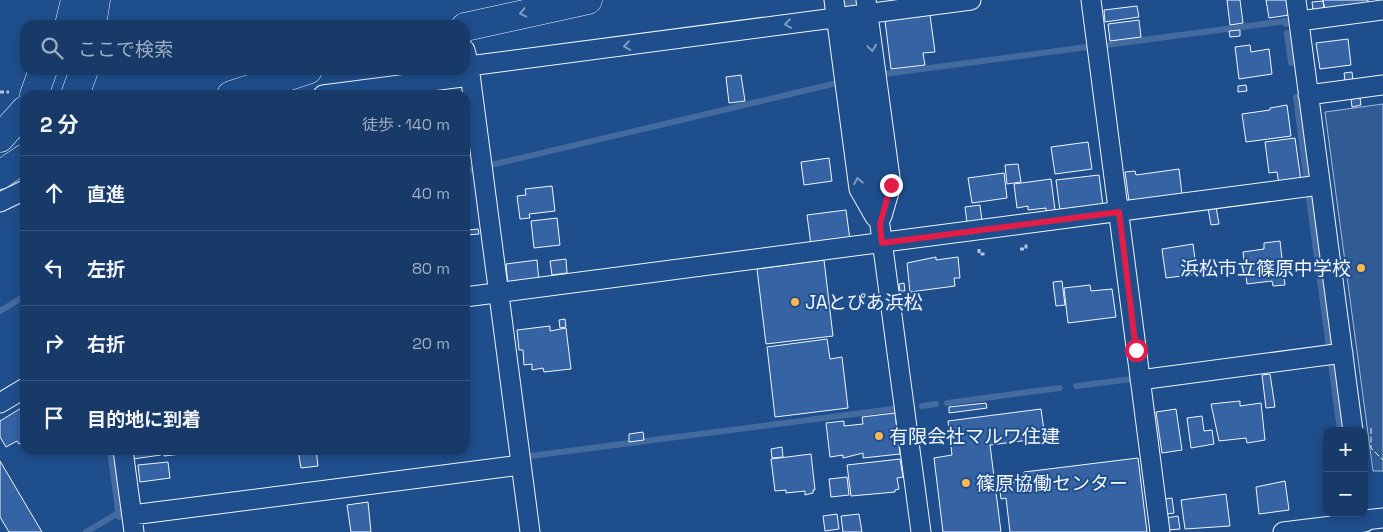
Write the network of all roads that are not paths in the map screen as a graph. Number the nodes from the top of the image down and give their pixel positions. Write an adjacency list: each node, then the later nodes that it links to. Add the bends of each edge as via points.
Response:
1 (54, 0): 10 (highway)
2 (75, 0): 11 (highway)
3 (96, 0): 12 (highway)
4 (588, 0): 14 (highway, one-way to 14)
5 (971, 0): 9 (street)
6 (1090, 0): 40 (street)
7 (1296, 0): 13 (street)
8 (1383, 10): 13 (street)
9 (852, 11): 15 (street, one-way to 15); 41 (street, via 891,185); 41 (street, one-way to 9, via 859,189)
10 (52, 20)
11 (71, 20)
12 (93, 20)
13 (1299, 21): 28 (street)
14 (470, 26)
15 (470, 64)
16 (40, 75): 23 (highway)
17 (61, 75): 24 (highway)
18 (82, 75): 25 (highway)
19 (293, 75): 26 (highway)
20 (417, 75): 27 (street)
21 (469, 75): 43 (street)
22 (1383, 85): 28 (street)
23 (29, 90)
24 (55, 90)
25 (77, 90)
26 (246, 90)
27 (346, 90)
28 (1308, 95): 37 (street)
29 (20, 103): 30 (highway)
30 (0, 138)
31 (20, 139): 32 (highway)
32 (0, 155)
33 (20, 161): 34 (highway)
34 (0, 175)
35 (20, 176): 36 (highway)
36 (0, 183)
37 (1320, 185): 40 (street); 45 (street)
38 (20, 192): 39 (street)
39 (0, 202)
40 (1119, 212): 42 (street); 46 (street)
41 (880, 224): 42 (street)
42 (882, 243): 43 (street); 55 (street)
43 (499, 292): 44 (street); 51 (street)
44 (470, 295)
45 (1343, 353): 46 (street); 49 (street)
46 (1140, 380): 56 (street)
47 (20, 391): 48 (street)
48 (0, 403)
49 (1352, 427)
50 (124, 455): 53 (street)
51 (521, 465): 53 (street); 54 (street)
52 (1369, 521): 57 (street)
53 (133, 524)
54 (530, 532)
55 (921, 532)
56 (1160, 532)
57 (1283, 532)

